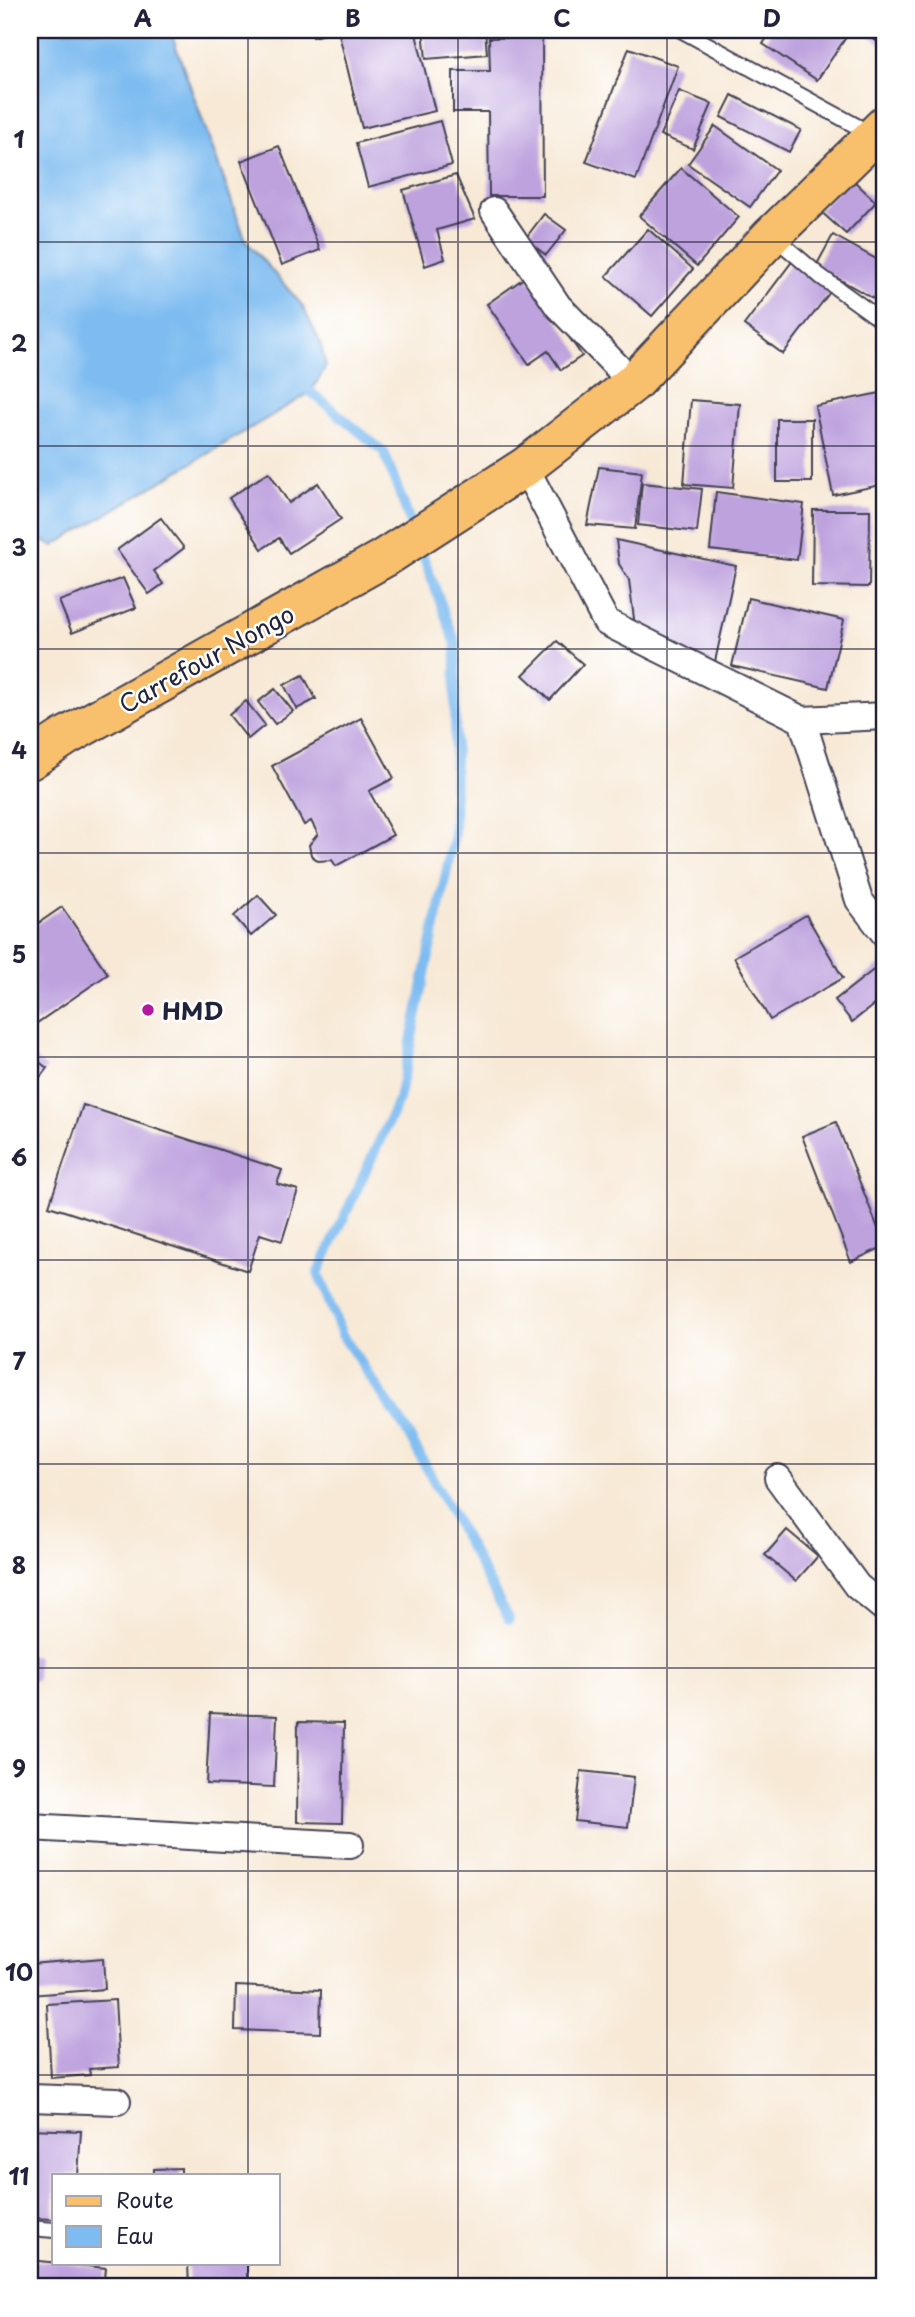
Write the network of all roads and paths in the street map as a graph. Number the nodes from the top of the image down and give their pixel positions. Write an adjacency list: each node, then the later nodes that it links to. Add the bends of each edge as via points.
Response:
1 (681, 30): 2 (lane)
2 (880, 131): 4 (main road, Carrefour Nongo)
3 (494, 211): 6 (street, via 558,306)
4 (772, 235): 5 (lane); 6 (main road, Carrefour Nongo)
5 (885, 323)
6 (633, 383): 7 (main road, Carrefour Nongo)
7 (525, 467): 9 (street, via 606,622); 10 (main road, Carrefour Nongo, via 384,558)
8 (885, 716): 9 (street)
9 (802, 720): 11 (street, via 859,900)
10 (30, 760)
11 (885, 934)
12 (778, 1478): 13 (street, via 857,1586)
13 (885, 1609)
14 (30, 1827): 15 (street)
15 (350, 1845)
16 (30, 2098): 17 (street)
17 (117, 2101)
18 (30, 2228): 19 (lane)
19 (52, 2230)

